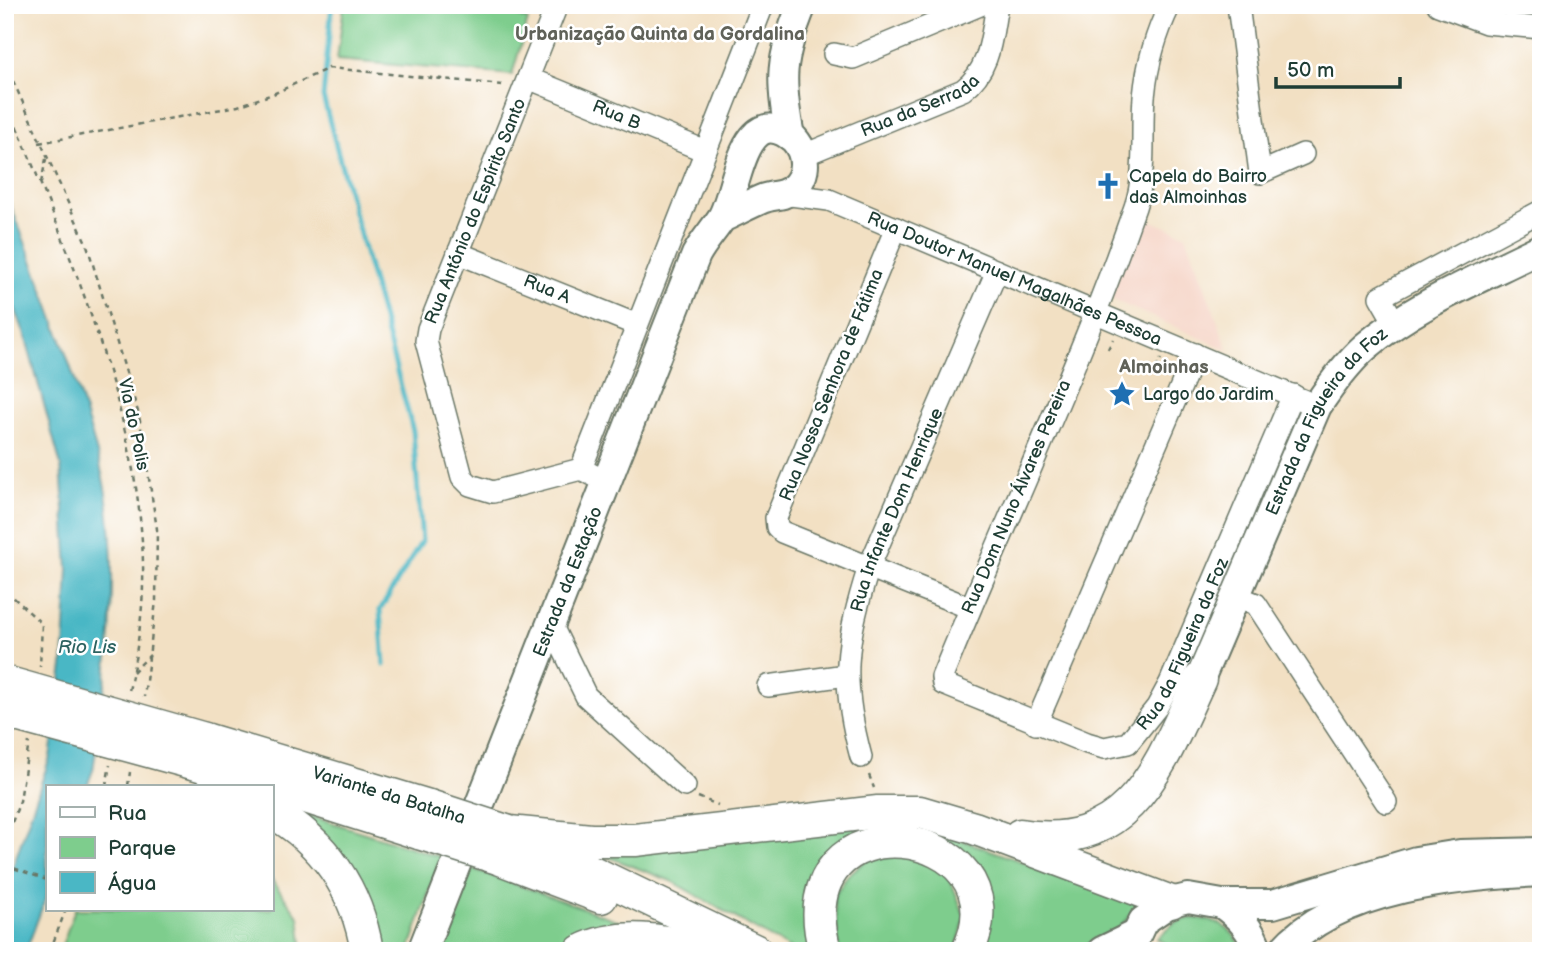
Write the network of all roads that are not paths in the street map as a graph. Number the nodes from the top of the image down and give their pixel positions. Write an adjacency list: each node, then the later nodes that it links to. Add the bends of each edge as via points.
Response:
1 (557, 5): 10 (street, Rua António do Espírito Santo)
2 (762, 5): 12 (street)
3 (803, 5): 11 (main road, Estrada da Estação, via 787,46)
4 (1170, 5): 24 (street, Rua Dom Nuno Álvares Pereira, via 1149,64 1136,204)
5 (1238, 5): 15 (street, via 1260,173)
6 (1438, 5): 8 (street, via 1486,23)
7 (991, 8): 9 (street, via 853,58); 14 (street, Rua da Serrada, via 985,63 963,90)
8 (1541, 27)
9 (834, 54)
10 (526, 83): 12 (street, Rua B); 22 (street, Rua António do Espírito Santo)
11 (781, 91): 13 (main road, Estrada da Estação); 14 (main road, Estrada da Estação)
12 (709, 142): 13 (street, Rua B); 26 (street)
13 (749, 149): 14 (main road, via 781,132); 16 (main road, via 751,187); 19 (main road, Estrada da Estação)
14 (799, 154): 16 (main road, via 797,184); 17 (street, Rua Doutor Manuel Magalhães Pessoa)
15 (1303, 154)
16 (777, 195): 17 (street, Rua Doutor Manuel Magalhães Pessoa); 19 (main road)
17 (829, 200): 20 (street, Rua Doutor Manuel Magalhães Pessoa)
18 (1537, 213): 25 (street, via 1380,297)
19 (722, 218): 29 (main road, Estrada da Estação, via 696,255)
20 (896, 228): 23 (street, Rua Doutor Manuel Magalhães Pessoa); 30 (street, Rua Nossa Senhora de Fátima, via 776,518 776,527 782,532)
21 (1541, 248): 25 (main road, Estrada da Figueira da Foz)
22 (458, 253): 26 (street, Rua A); 29 (street, Rua António do Espírito Santo, via 426,341 462,477 470,485 493,492)
23 (997, 271): 24 (street, Rua Doutor Manuel Magalhães Pessoa); 30 (street, Rua Infante Dom Henrique)
24 (1095, 312): 27 (street, Rua Doutor Manuel Magalhães Pessoa); 32 (street, Rua Dom Nuno Álvares Pereira)
25 (1395, 323): 28 (main road, Estrada da Figueira da Foz)
26 (637, 325): 29 (street)
27 (1195, 354): 28 (street, Rua Doutor Manuel Magalhães Pessoa); 40 (street)
28 (1305, 400): 31 (main road, Estrada da Figueira da Foz); 40 (street, Rua da Figueira da Foz, via 1170,683 1142,729 1128,743 1104,748)
29 (593, 475): 33 (main road, Estrada da Estação)
30 (869, 567): 32 (street, Rua Nossa Senhora de Fátima); 34 (street, Rua Infante Dom Henrique, via 855,611)
31 (1236, 596): 35 (main road, Estrada da Figueira da Foz); 47 (street, via 1256,604)
32 (970, 608): 37 (street, Rua Dom Nuno Álvares Pereira)
33 (550, 622): 46 (street, via 586,696); 58 (main road, Estrada da Estação)
34 (846, 675): 38 (street); 42 (street, Rua Infante Dom Henrique, via 847,701)
35 (1200, 679): 50 (highway, via 1145,786 1105,824 1085,835 1053,839)
36 (5, 682): 43 (highway, Variante da Batalha, bridge)
37 (943, 684): 40 (street, Rua da Figueira da Foz)
38 (768, 686)
39 (5, 712): 43 (highway, Variante da Batalha, bridge)
40 (1036, 724)
41 (5, 728): 43 (highway)
42 (861, 757)
43 (199, 767): 44 (highway); 49 (highway, Variante da Batalha)
44 (267, 785)
45 (273, 786): 49 (highway)
46 (685, 786)
47 (1386, 802)
48 (273, 812): 57 (highway, via 313,841 335,866 355,903)
49 (426, 820): 51 (highway, bridge)
50 (974, 828): 51 (highway, via 902,811 635,840); 54 (highway)
51 (503, 845): 60 (highway); 61 (highway, via 689,916)
52 (1541, 852): 55 (main road, via 1437,857 1367,874 1294,900)
53 (1541, 872): 66 (main road, via 1452,880 1379,896 1321,920)
54 (1171, 902): 55 (main road, via 1188,898); 56 (main road, via 1149,916)
55 (1222, 904): 65 (main road, via 1250,930)
56 (1131, 943): 64 (main road)
57 (367, 951)
58 (422, 951)
59 (581, 951): 60 (highway, via 614,941 643,939)
60 (714, 951)
61 (756, 951)
62 (825, 951): 63 (highway, via 819,911 830,874 857,850 894,839 909,840 944,855 970,883 977,923)
63 (968, 951)
64 (1102, 951)
65 (1258, 951)
66 (1282, 951)

